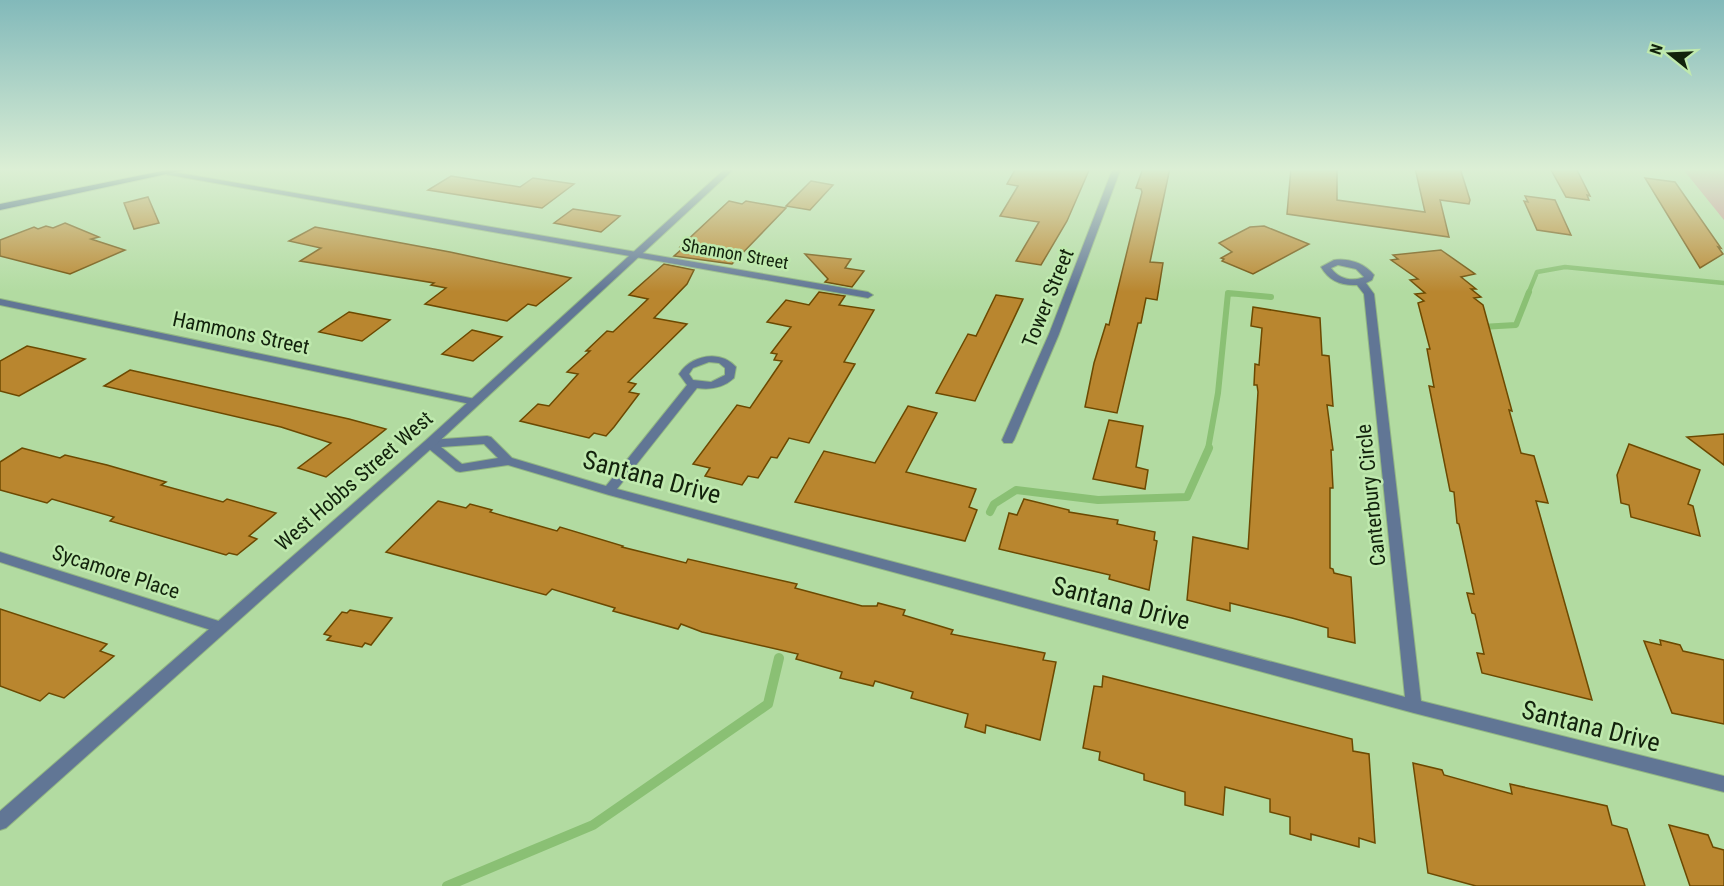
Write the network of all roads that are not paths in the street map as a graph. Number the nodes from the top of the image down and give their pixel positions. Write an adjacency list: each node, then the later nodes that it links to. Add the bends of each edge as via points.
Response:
1 (379, 209): 4 (street, Shannon Street)
2 (685, 209): 4 (street, West Hobbs Street West)
3 (1102, 209): 10 (street, Tower Street)
4 (636, 254): 6 (street, Shannon Street); 9 (street, West Hobbs Street West)
5 (1360, 282): 16 (street, Canterbury Circle, via 1369,294)
6 (868, 295)
7 (0, 302): 9 (street, Hammons Street)
8 (694, 384): 13 (street)
9 (475, 402): 11 (street, West Hobbs Street West)
10 (1008, 440)
11 (429, 444): 12 (street, Santana Drive, via 460,468); 12 (street, Santana Drive, via 487,440); 15 (street, West Hobbs Street West)
12 (508, 461): 13 (street, Santana Drive)
13 (609, 491): 16 (street, Santana Drive)
14 (0, 557): 15 (street, Sycamore Place)
15 (220, 627): 18 (street, West Hobbs Street West)
16 (1414, 706): 17 (street, Santana Drive)
17 (1724, 784)
18 (0, 822)

